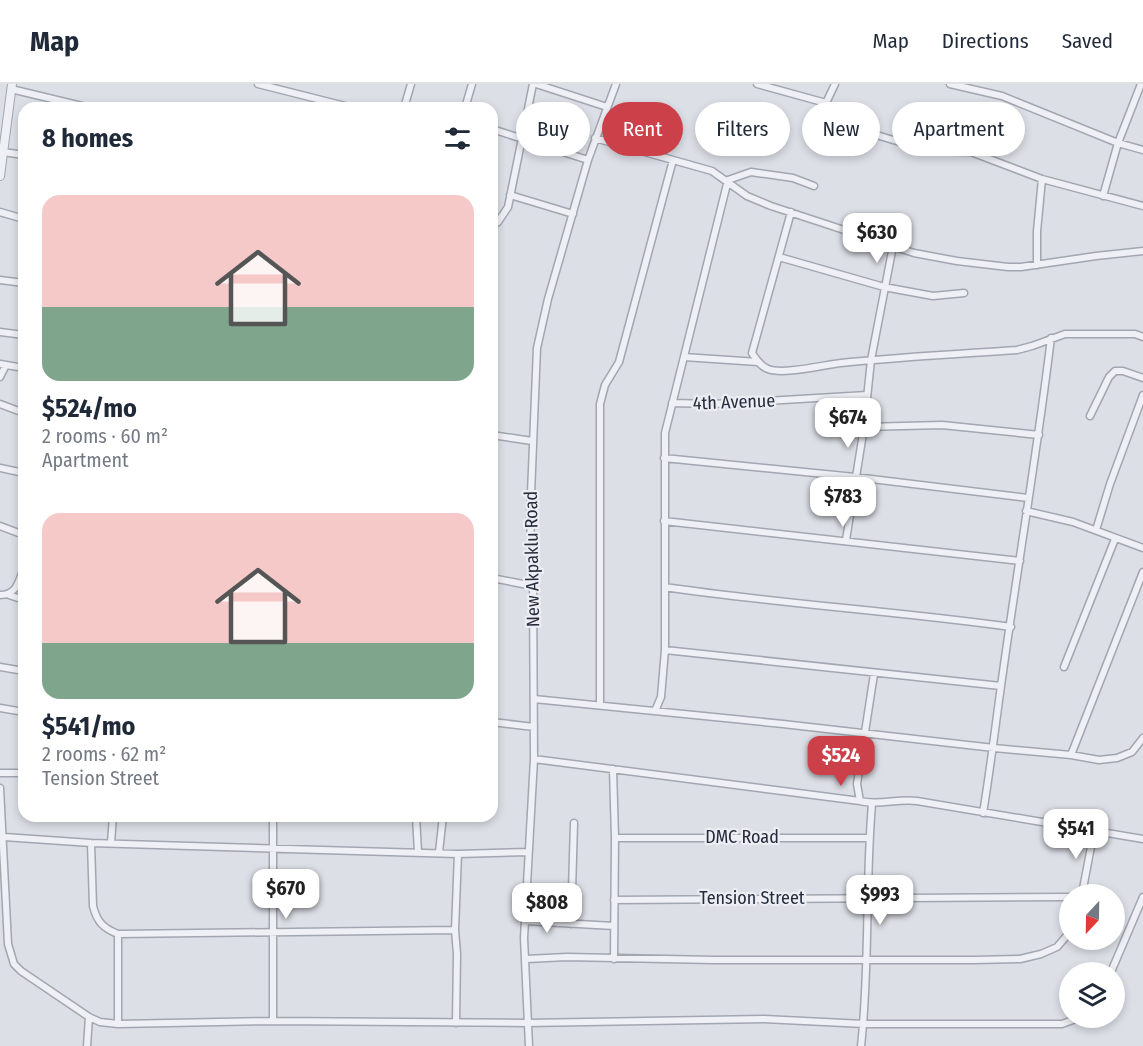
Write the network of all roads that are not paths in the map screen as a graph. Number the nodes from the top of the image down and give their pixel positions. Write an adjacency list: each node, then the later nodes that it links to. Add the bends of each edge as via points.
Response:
1 (258, 84): 16 (street)
2 (411, 84): 17 (street)
3 (472, 84): 18 (street)
4 (535, 84): 13 (street); 19 (street)
5 (616, 84): 20 (street, New Akpaklu Road)
6 (757, 84): 14 (street)
7 (782, 84): 14 (street)
8 (835, 84): 22 (street)
9 (950, 84): 11 (street)
10 (1142, 84): 30 (street)
11 (967, 86): 30 (street)
12 (12, 87): 15 (street); 26 (street)
13 (557, 87): 23 (street)
14 (776, 90): 21 (street)
15 (68, 102)
16 (329, 102)
17 (406, 102)
18 (467, 102)
19 (531, 102)
20 (609, 102)
21 (822, 102)
22 (826, 102)
23 (602, 105)
24 (602, 120): 29 (street, New Akpaklu Road)
25 (498, 131): 27 (street)
26 (3, 132): 32 (street)
27 (516, 136)
28 (880, 136): 39 (street, via 939,151 971,152)
29 (595, 138): 36 (street, New Akpaklu Road); 37 (street)
30 (1119, 143): 31 (street); 43 (street)
31 (1143, 150)
32 (3, 152): 33 (street); 38 (street)
33 (18, 153)
34 (519, 156): 42 (street)
35 (576, 156): 36 (street)
36 (588, 160): 47 (street, New Akpaklu Road)
37 (673, 160): 40 (street); 109 (street, via 619,362 604,385 600,404)
38 (0, 176)
39 (1042, 179): 43 (street); 53 (street)
40 (728, 180): 41 (street, via 751,172 793,178); 46 (street, via 747,196); 62 (street)
41 (814, 186)
42 (510, 195): 47 (street); 49 (street, via 508,207)
43 (1103, 196): 44 (street)
44 (1143, 206)
45 (0, 212): 48 (street)
46 (791, 212): 50 (street); 52 (street)
47 (573, 214): 78 (street, New Akpaklu Road, via 537,348)
48 (18, 217)
49 (498, 220)
50 (893, 246): 53 (street, via 957,261 1008,267); 56 (street)
51 (1143, 251): 53 (street)
52 (779, 257): 56 (street); 64 (street, via 752,353)
53 (1037, 265)
54 (0, 280): 55 (street)
55 (18, 282)
56 (884, 286): 57 (street, via 933,296); 63 (street)
57 (964, 293)
58 (0, 332): 59 (street)
59 (18, 334)
60 (1143, 337): 61 (street, via 1084,333)
61 (1051, 338): 63 (street, via 1017,350); 76 (street)
62 (684, 357): 64 (street); 71 (street)
63 (871, 360): 64 (street, via 784,371 767,369); 69 (street)
64 (758, 362)
65 (3, 365): 66 (street); 67 (street)
66 (18, 367)
67 (0, 377)
68 (1143, 378): 74 (street, via 1115,371)
69 (867, 395): 71 (street, 4th Avenue); 75 (street)
70 (1143, 395): 87 (street)
71 (672, 403): 79 (street)
72 (0, 404): 73 (street)
73 (18, 411)
74 (1090, 416)
75 (864, 427): 76 (street, via 942,425); 82 (street)
76 (1039, 435): 83 (street)
77 (498, 436): 78 (street)
78 (532, 441): 96 (street, New Akpaklu Road)
79 (664, 458): 82 (street); 85 (street)
80 (0, 468): 81 (street)
81 (18, 472)
82 (855, 477): 83 (street); 90 (street)
83 (1028, 498): 84 (street)
84 (1026, 511): 87 (street); 92 (street)
85 (663, 521): 90 (street); 97 (street)
86 (0, 526): 88 (street)
87 (1096, 530): 89 (street)
88 (18, 533)
89 (1116, 539): 91 (street); 104 (street)
90 (846, 540): 92 (street)
91 (1143, 548)
92 (1020, 561): 101 (street)
93 (1143, 572): 119 (street)
94 (498, 579): 96 (street)
95 (18, 582): 99 (street)
96 (533, 586): 108 (street, New Akpaklu Road)
97 (665, 587): 101 (street); 102 (street)
98 (0, 595): 99 (street)
99 (9, 595): 100 (street)
100 (18, 598)
101 (1011, 627): 107 (street)
102 (665, 650): 106 (street); 112 (street)
103 (0, 667): 105 (street)
104 (1065, 667)
105 (18, 670)
106 (874, 674): 107 (street); 115 (street)
107 (1001, 686): 118 (street)
108 (534, 699): 109 (street); 114 (street, New Akpaklu Road)
109 (600, 705): 112 (street)
110 (0, 708): 111 (street)
111 (18, 711)
112 (656, 711): 115 (street)
113 (498, 723): 114 (street)
114 (534, 727): 120 (street, New Akpaklu Road)
115 (866, 733): 118 (street); 125 (street, via 857,784)
116 (1143, 738): 117 (street)
117 (1141, 747): 119 (street, via 1117,758 1099,760)
118 (994, 748): 119 (street); 127 (street)
119 (1071, 754)
120 (534, 759): 121 (street); 143 (street, New Akpaklu Road)
121 (612, 769): 125 (street); 135 (street)
122 (0, 773): 123 (street)
123 (18, 773)
124 (0, 788): 134 (street)
125 (860, 801): 126 (street)
126 (872, 804): 127 (street, via 905,800); 136 (street)
127 (983, 813): 133 (street)
128 (113, 822): 139 (street)
129 (273, 822): 140 (street)
130 (416, 822): 141 (street)
131 (442, 822): 142 (street)
132 (574, 823): 151 (street)
133 (1094, 831): 137 (street); 145 (street)
134 (4, 837): 138 (street); 161 (street, via 6,927 14,964)
135 (615, 838): 136 (street, DMC Road); 149 (street)
136 (869, 838): 148 (street)
137 (1143, 839)
138 (91, 843): 139 (street); 155 (street, via 95,915 106,929)
139 (111, 843): 140 (street)
140 (272, 848): 141 (street); 154 (street)
141 (418, 852): 142 (street)
142 (439, 852): 144 (street)
143 (528, 852): 144 (street); 150 (street, New Akpaklu Road)
144 (458, 854): 153 (street)
145 (1084, 884)
146 (1059, 897): 148 (street, Tension Street)
147 (1143, 897): 160 (street)
148 (869, 899): 149 (street, Tension Street); 159 (street)
149 (614, 900): 152 (street)
150 (525, 921): 151 (street); 157 (street, New Akpaklu Road)
151 (571, 924): 152 (street)
152 (614, 926): 158 (street)
153 (455, 930): 154 (street); 163 (street)
154 (273, 932): 155 (street); 162 (street)
155 (118, 934): 165 (street)
156 (1059, 945): 159 (street, via 1020,959)
157 (526, 959): 158 (street); 164 (street, New Akpaklu Road)
158 (614, 959): 159 (street)
159 (867, 961): 166 (street)
160 (1115, 962)
161 (89, 1017): 165 (street); 168 (street)
162 (273, 1021): 163 (street); 165 (street)
163 (456, 1023): 164 (street)
164 (527, 1023): 166 (street, via 764,1019); 169 (street, New Akpaklu Road)
165 (118, 1024)
166 (864, 1024): 167 (street); 170 (street)
167 (1059, 1024)
168 (87, 1046)
169 (529, 1046)
170 (861, 1046)

